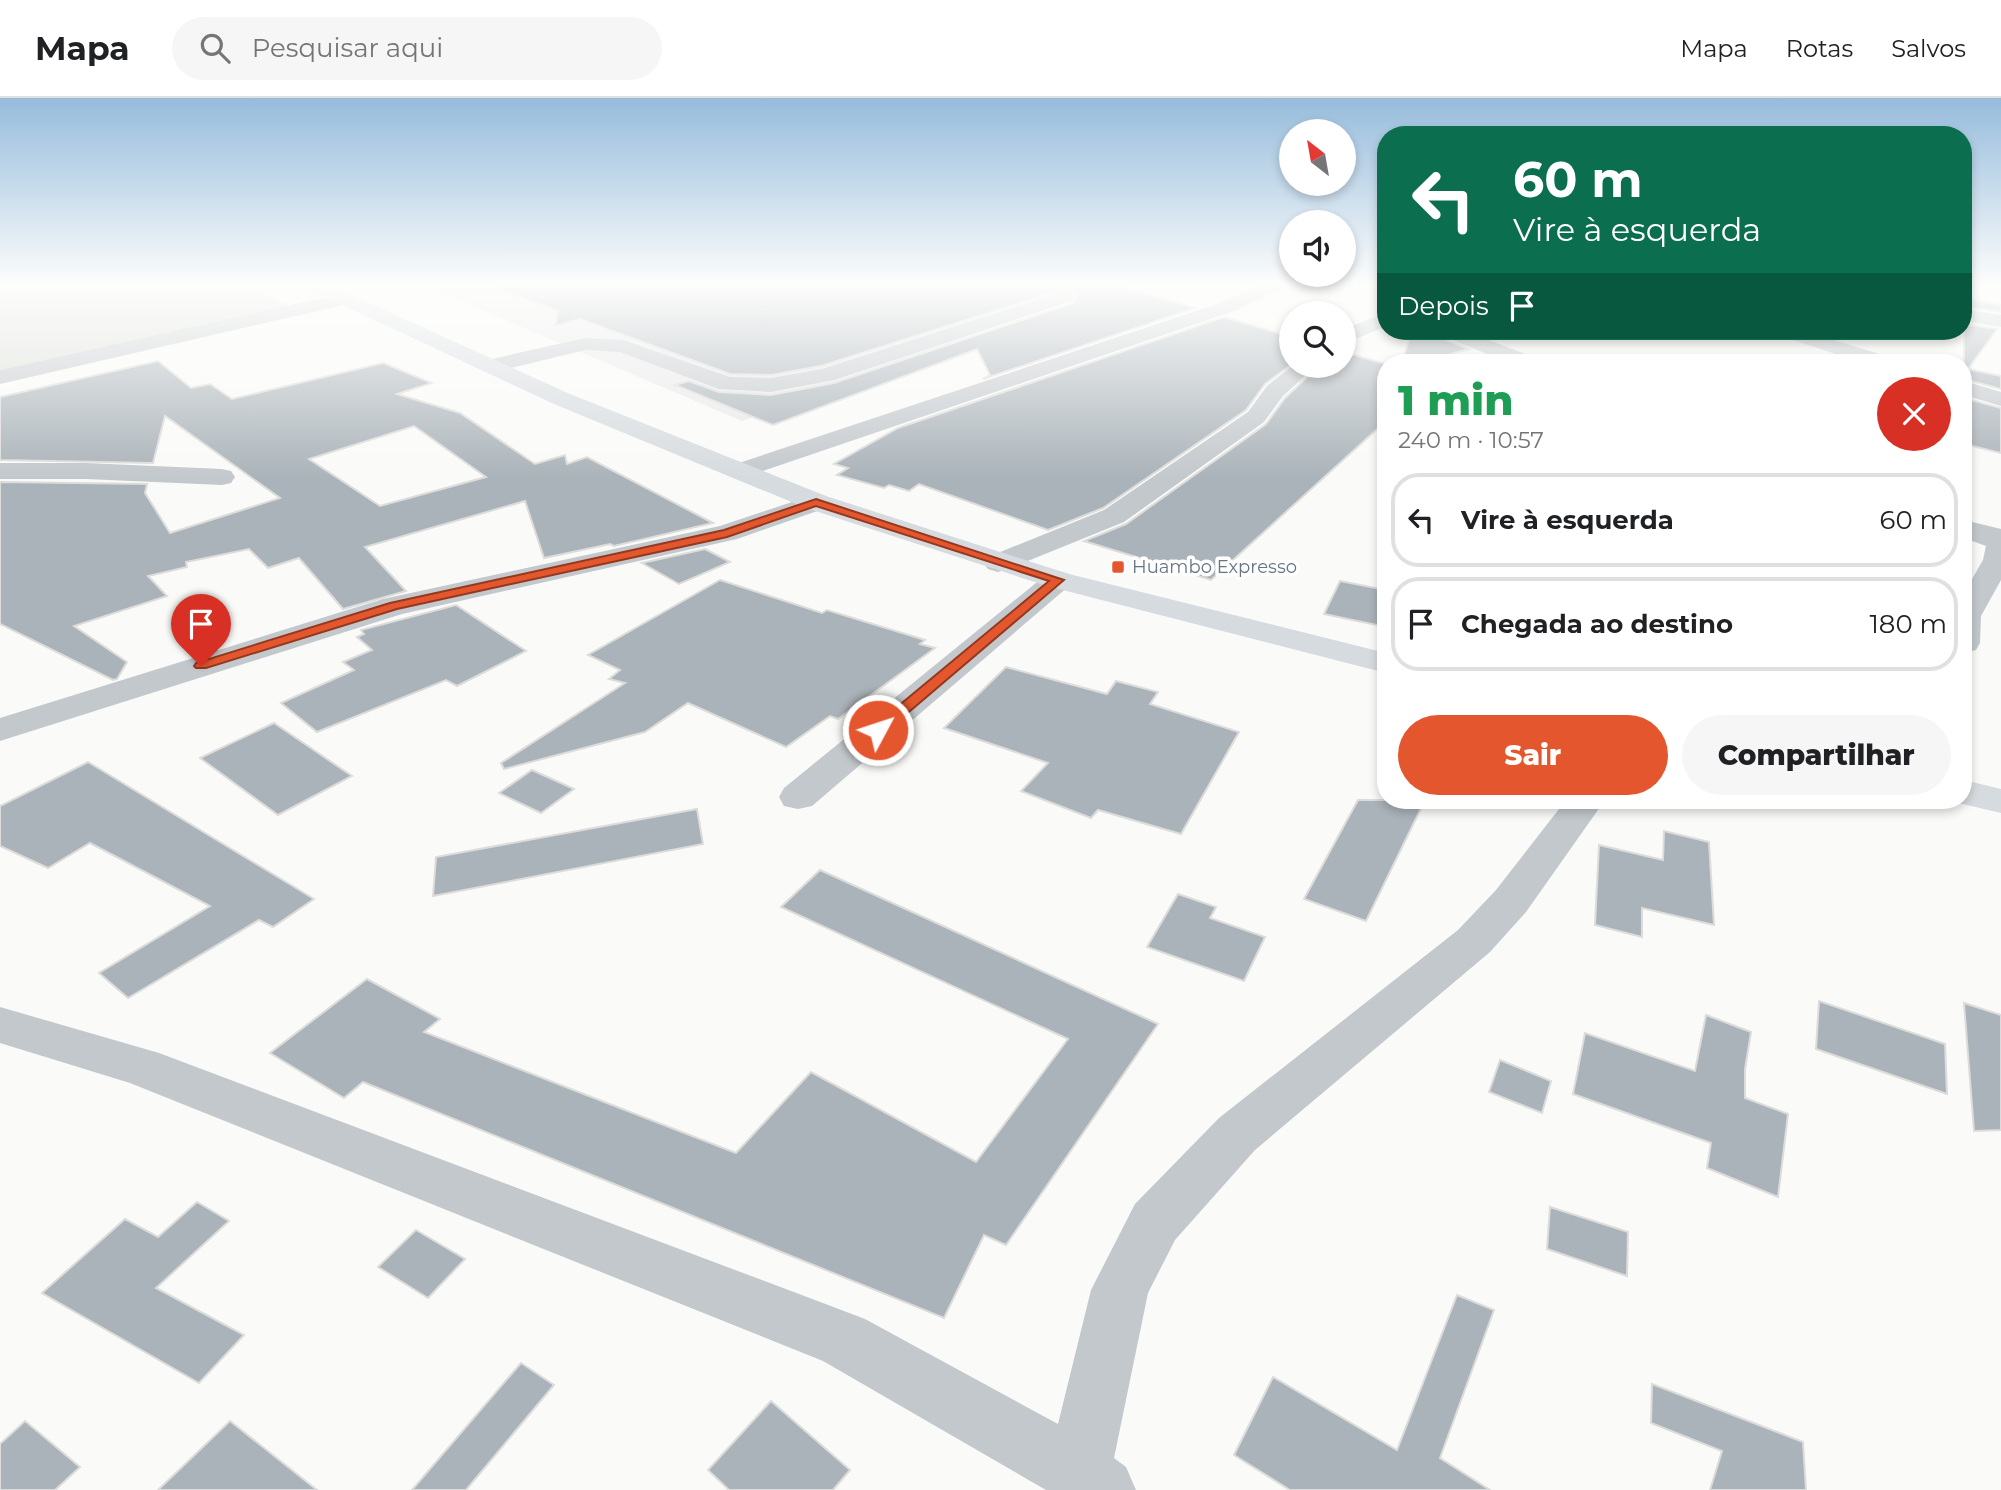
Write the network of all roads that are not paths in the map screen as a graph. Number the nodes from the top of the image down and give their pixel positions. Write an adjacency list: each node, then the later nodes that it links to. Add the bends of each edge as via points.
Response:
1 (120, 350): 8 (street)
2 (456, 350): 7 (main road)
3 (552, 350): 7 (street)
4 (633, 350): 5 (street, via 727,384 771,385 826,375)
5 (903, 350)
6 (1099, 350): 13 (street)
7 (491, 366): 13 (main road)
8 (0, 377)
9 (1291, 378): 18 (street, via 1256,417 1114,516)
10 (1972, 390): 11 (street)
11 (2001, 399)
12 (0, 471): 14 (street)
13 (739, 471): 15 (main road)
14 (222, 477)
15 (816, 502): 18 (main road); 22 (street, via 727,533 394,606)
16 (1972, 530): 17 (street)
17 (2000, 539): 20 (street, via 1998,560)
18 (998, 562): 19 (main road)
19 (1058, 580): 21 (main road); 24 (street)
20 (1972, 604)
21 (1377, 661)
22 (0, 730)
23 (1972, 794): 25 (main road)
24 (798, 797)
25 (2001, 801)
26 (1579, 809): 28 (street, via 1511,901 1474,941 1237,1134 1155,1222 1119,1290)
27 (0, 1025): 28 (street, via 142,1067 844,1340)
28 (1087, 1484)

